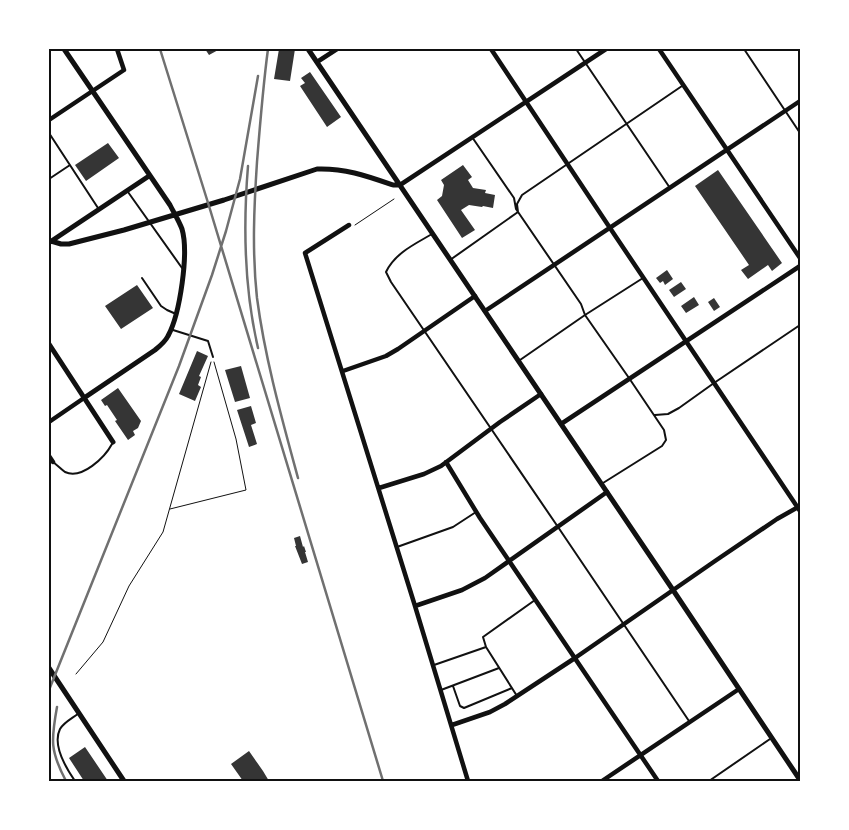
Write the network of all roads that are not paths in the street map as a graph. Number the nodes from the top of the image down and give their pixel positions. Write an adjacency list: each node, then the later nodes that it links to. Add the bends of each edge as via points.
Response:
1 (64, 49): 13 (street)
2 (117, 49): 13 (street, via 124,70)
3 (308, 49): 10 (street)
4 (337, 49): 10 (street)
5 (491, 49): 14 (street)
6 (576, 49): 11 (lane)
7 (606, 49): 11 (street)
8 (659, 49): 12 (street)
9 (744, 49): 16 (lane)
10 (317, 62): 27 (street)
11 (586, 62): 14 (street); 18 (lane)
12 (684, 85): 18 (lane); 22 (street)
13 (92, 91): 17 (street); 25 (street)
14 (526, 101): 21 (street); 23 (street)
15 (800, 101): 16 (street)
16 (786, 110): 19 (lane); 22 (street)
17 (49, 120)
18 (627, 124): 23 (lane); 28 (lane)
19 (800, 132)
20 (49, 133): 24 (lane)
21 (472, 137): 27 (street); 31 (lane, via 514,198)
22 (727, 150): 28 (street); 36 (street)
23 (568, 164): 31 (lane, via 522,195 517,204); 33 (street)
24 (70, 165): 26 (lane); 30 (lane)
25 (149, 176): 29 (street); 40 (street, via 182,229)
26 (49, 180)
27 (400, 185): 34 (street); 35 (street, via 342,169 317,169 124,230 69,244)
28 (670, 188): 33 (street)
29 (127, 190): 30 (street); 40 (lane)
30 (99, 209): 35 (street)
31 (518, 212): 37 (lane); 38 (lane)
32 (349, 225): 54 (street, via 305,253)
33 (610, 228): 38 (street); 42 (street)
34 (432, 233): 37 (street); 49 (lane, via 396,257 386,272)
35 (50, 240)
36 (800, 258)
37 (450, 260): 43 (street)
38 (554, 265): 44 (street); 46 (lane)
39 (800, 266): 50 (street)
40 (183, 270): 45 (street)
41 (142, 278): 45 (lane, via 161,306)
42 (643, 278): 46 (lane); 50 (street)
43 (475, 296): 44 (street); 49 (street)
44 (485, 311): 53 (street)
45 (176, 314): 48 (street)
46 (585, 314): 53 (lane); 55 (lane)
47 (800, 325): 56 (lane)
48 (171, 329): 52 (lane, via 208,342); 58 (street, via 160,346)
49 (425, 331): 54 (street, via 386,356); 62 (lane)
50 (686, 341): 55 (street); 56 (street)
51 (49, 344): 58 (street)
52 (213, 357)
53 (519, 361): 57 (street)
54 (343, 371): 68 (street)
55 (630, 378): 59 (lane); 61 (street)
56 (714, 383): 59 (lane, via 680,408 668,414); 70 (street)
57 (541, 394): 61 (street); 62 (street)
58 (84, 398): 60 (street); 63 (street)
59 (654, 415): 67 (lane, via 664,430 666,440 662,446)
60 (49, 422)
61 (561, 424): 67 (street)
62 (491, 429): 66 (street); 72 (lane)
63 (113, 442): 65 (lane, via 103,456 77,474 66,472)
64 (49, 456): 65 (street)
65 (53, 462)
66 (446, 462): 68 (street, via 424,474); 71 (street)
67 (602, 484): 69 (street)
68 (379, 488): 73 (street)
69 (607, 492): 72 (street); 75 (street)
70 (799, 508): 75 (street, via 777,519)
71 (476, 512): 73 (lane, via 452,527); 74 (street)
72 (558, 527): 74 (street); 78 (lane)
73 (397, 547): 77 (street)
74 (509, 562): 76 (street); 77 (street, via 468,587)
75 (673, 590): 78 (street); 86 (street)
76 (535, 600): 79 (lane, via 483,637); 80 (street)
77 (416, 606): 81 (street)
78 (624, 625): 80 (street); 90 (lane)
79 (486, 647): 81 (lane); 83 (lane)
80 (575, 658): 88 (street); 93 (street)
81 (434, 665): 87 (street)
82 (49, 668): 89 (street)
83 (499, 668): 84 (lane); 85 (lane)
84 (452, 686): 85 (lane, via 460,706 464,708); 87 (lane)
85 (512, 688): 88 (lane)
86 (740, 689): 90 (street); 92 (street)
87 (441, 690): 91 (street)
88 (517, 696): 91 (street, via 490,712)
89 (79, 713): 95 (lane, via 62,727 58,738 63,760); 96 (street)
90 (690, 723): 93 (street)
91 (452, 725): 97 (street)
92 (772, 738): 94 (street); 100 (lane)
93 (641, 756): 98 (street); 99 (street)
94 (800, 780)
95 (75, 781)
96 (124, 781)
97 (468, 781)
98 (602, 781)
99 (658, 781)
100 (709, 781)

